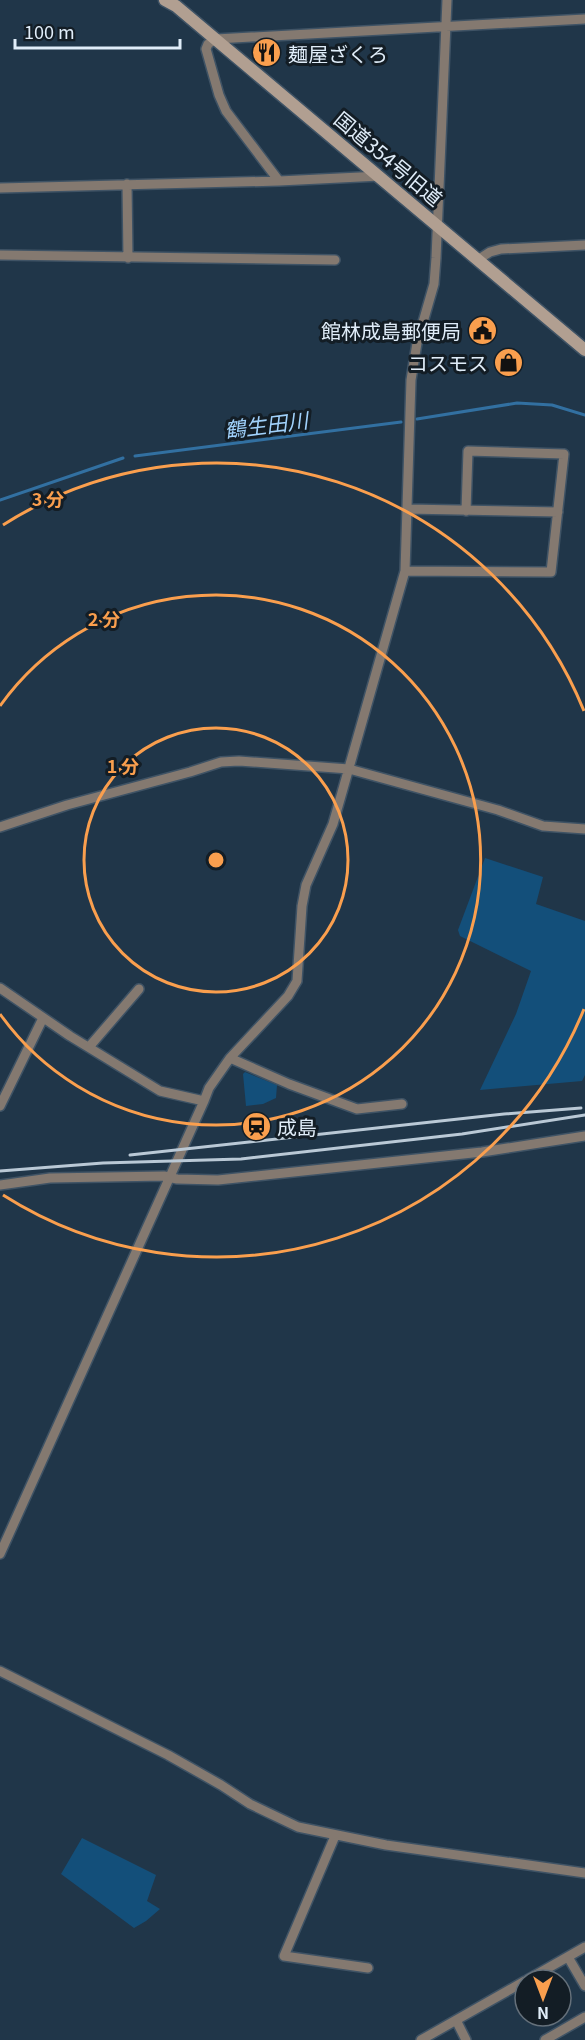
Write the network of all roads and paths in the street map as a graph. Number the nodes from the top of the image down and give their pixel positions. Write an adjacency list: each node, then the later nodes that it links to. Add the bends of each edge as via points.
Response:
1 (165, 0): 5 (street, 国道354号旧道)
2 (447, 0): 4 (street)
3 (585, 19): 4 (street)
4 (446, 25): 5 (street); 10 (street)
5 (216, 39): 6 (street, 国道354号旧道); 7 (street, via 206,49 226,111)
6 (380, 176): 7 (street); 10 (street, 国道354号旧道)
7 (279, 181): 8 (street)
8 (127, 184): 9 (street); 13 (street)
9 (0, 188)
10 (439, 226): 14 (street, 国道354号旧道); 17 (street, via 434,284 411,380)
11 (585, 245): 14 (street, via 501,249)
12 (0, 255): 13 (street)
13 (128, 258): 15 (street)
14 (479, 259): 16 (street, 国道354号旧道)
15 (335, 260)
16 (585, 350)
17 (407, 509): 18 (street); 20 (street)
18 (466, 511): 19 (street); 19 (street, via 468,451 564,454)
19 (558, 512): 20 (street, via 550,572)
20 (405, 571): 21 (street)
21 (349, 769): 22 (street, via 221,762); 23 (street, via 543,826); 28 (street, via 333,824 306,885 297,981 288,996)
22 (0, 827)
23 (585, 829)
24 (0, 988): 26 (street)
25 (139, 989): 27 (street)
26 (43, 1018): 27 (street); 31 (street)
27 (89, 1047): 29 (street, via 160,1091)
28 (230, 1058): 29 (street); 30 (street, via 357,1109)
29 (204, 1101): 33 (street)
30 (402, 1104)
31 (0, 1106)
32 (585, 1136): 33 (street, via 304,1172 209,1181)
33 (170, 1179): 34 (street, via 50,1178); 35 (street)
34 (0, 1185)
35 (0, 1554)
36 (0, 1671): 37 (street, via 168,1755 282,1822)
37 (335, 1836): 38 (street); 41 (street, via 284,1956)
38 (585, 1873)
39 (585, 1947): 40 (street)
40 (568, 1957): 42 (street); 43 (street)
41 (368, 1968)
42 (549, 1968)
43 (585, 1986)
44 (513, 1988): 46 (street)
45 (585, 2017): 47 (street)
46 (456, 2020): 48 (street); 49 (street)
47 (563, 2030): 50 (street); 51 (street)
48 (421, 2040)
49 (466, 2040)
50 (545, 2040)
51 (568, 2040)

